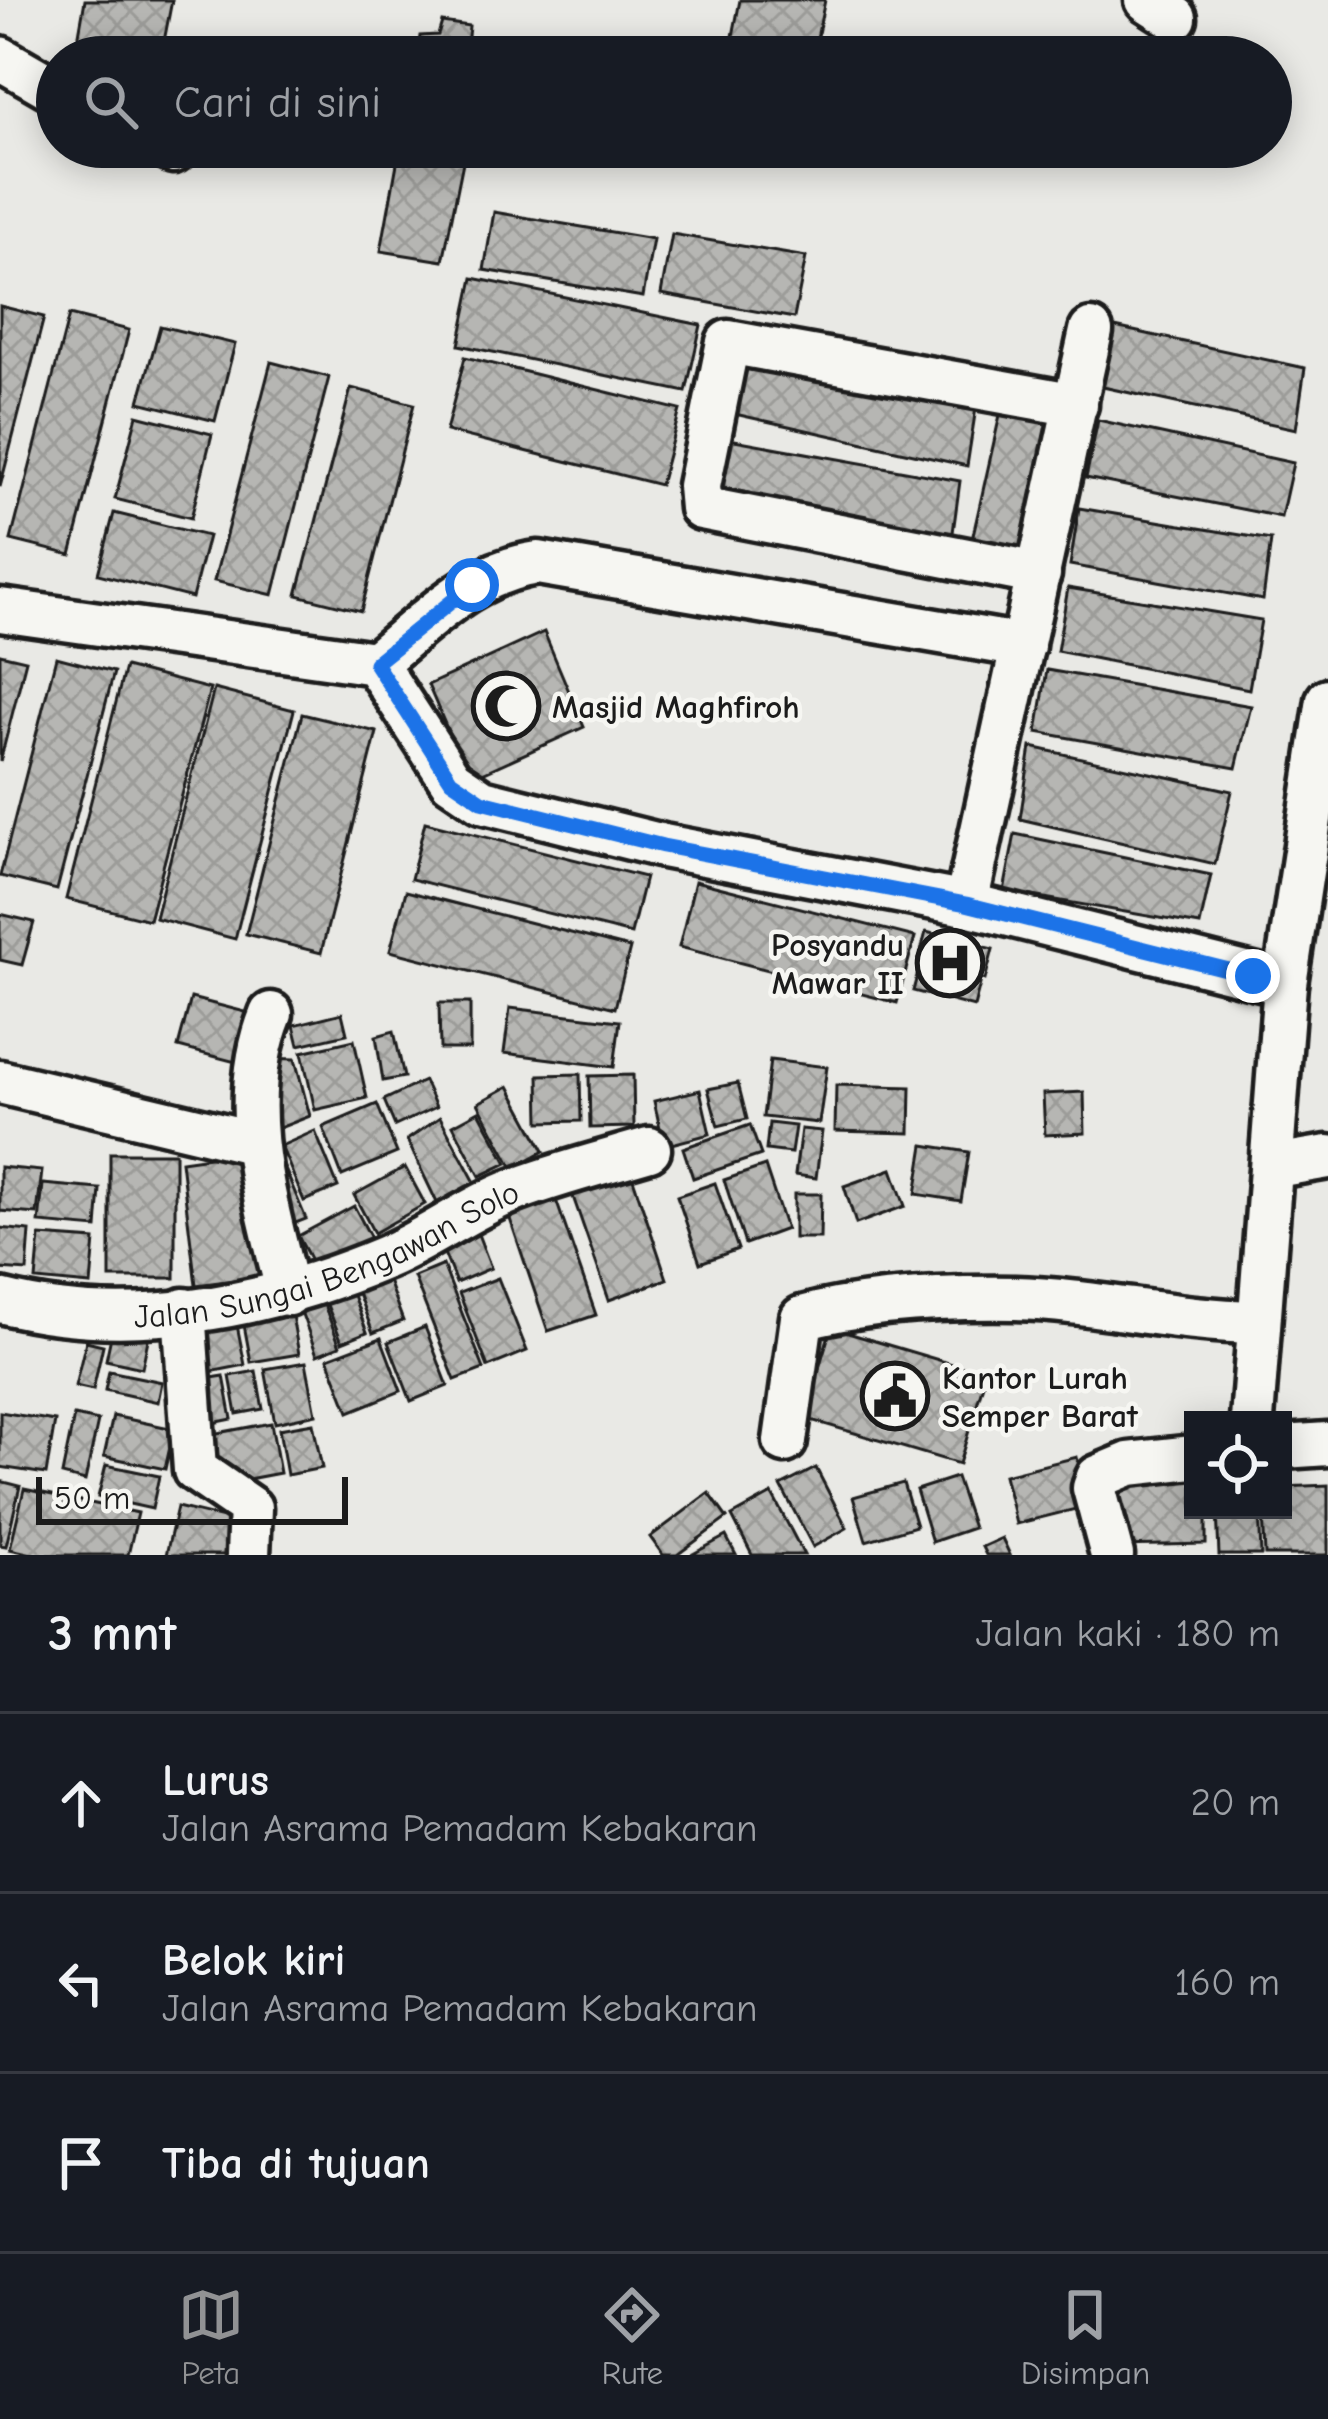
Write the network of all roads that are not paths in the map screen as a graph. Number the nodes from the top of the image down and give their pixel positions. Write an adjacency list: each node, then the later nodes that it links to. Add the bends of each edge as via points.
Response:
1 (0, 58): 2 (street)
2 (36, 79)
3 (1091, 331): 4 (street)
4 (1076, 405): 5 (street); 5 (street, via 728,342 701,508)
5 (1039, 574): 7 (street)
6 (0, 610): 8 (street)
7 (1023, 646): 8 (street, via 538,563 472,585); 11 (street)
8 (375, 663): 11 (street, via 451,780 482,801 663,846)
9 (1328, 700): 10 (street)
10 (1313, 900): 12 (street)
11 (966, 904): 12 (street)
12 (1285, 984): 18 (street)
13 (271, 1014): 19 (street, via 255,1054 259,1175)
14 (0, 1082): 15 (street)
15 (243, 1140)
16 (649, 1149): 19 (street, Jalan Sungai Bengawan Solo, via 506,1194 390,1256)
17 (1328, 1157): 18 (street)
18 (1274, 1166): 22 (street)
19 (288, 1294): 21 (street, Jalan Sungai Bengawan Solo)
20 (0, 1301): 21 (street, Jalan Sungai Bengawan Solo, via 59,1316)
21 (184, 1310): 28 (street, via 195,1470 250,1508)
22 (1256, 1322): 23 (street); 24 (street, via 1017,1298 835,1309 802,1318)
23 (1252, 1411)
24 (785, 1441)
25 (1328, 1444): 26 (street)
26 (1292, 1446)
27 (1184, 1458): 29 (street, via 1129,1464 1098,1477)
28 (248, 1555)
29 (1112, 1555)

